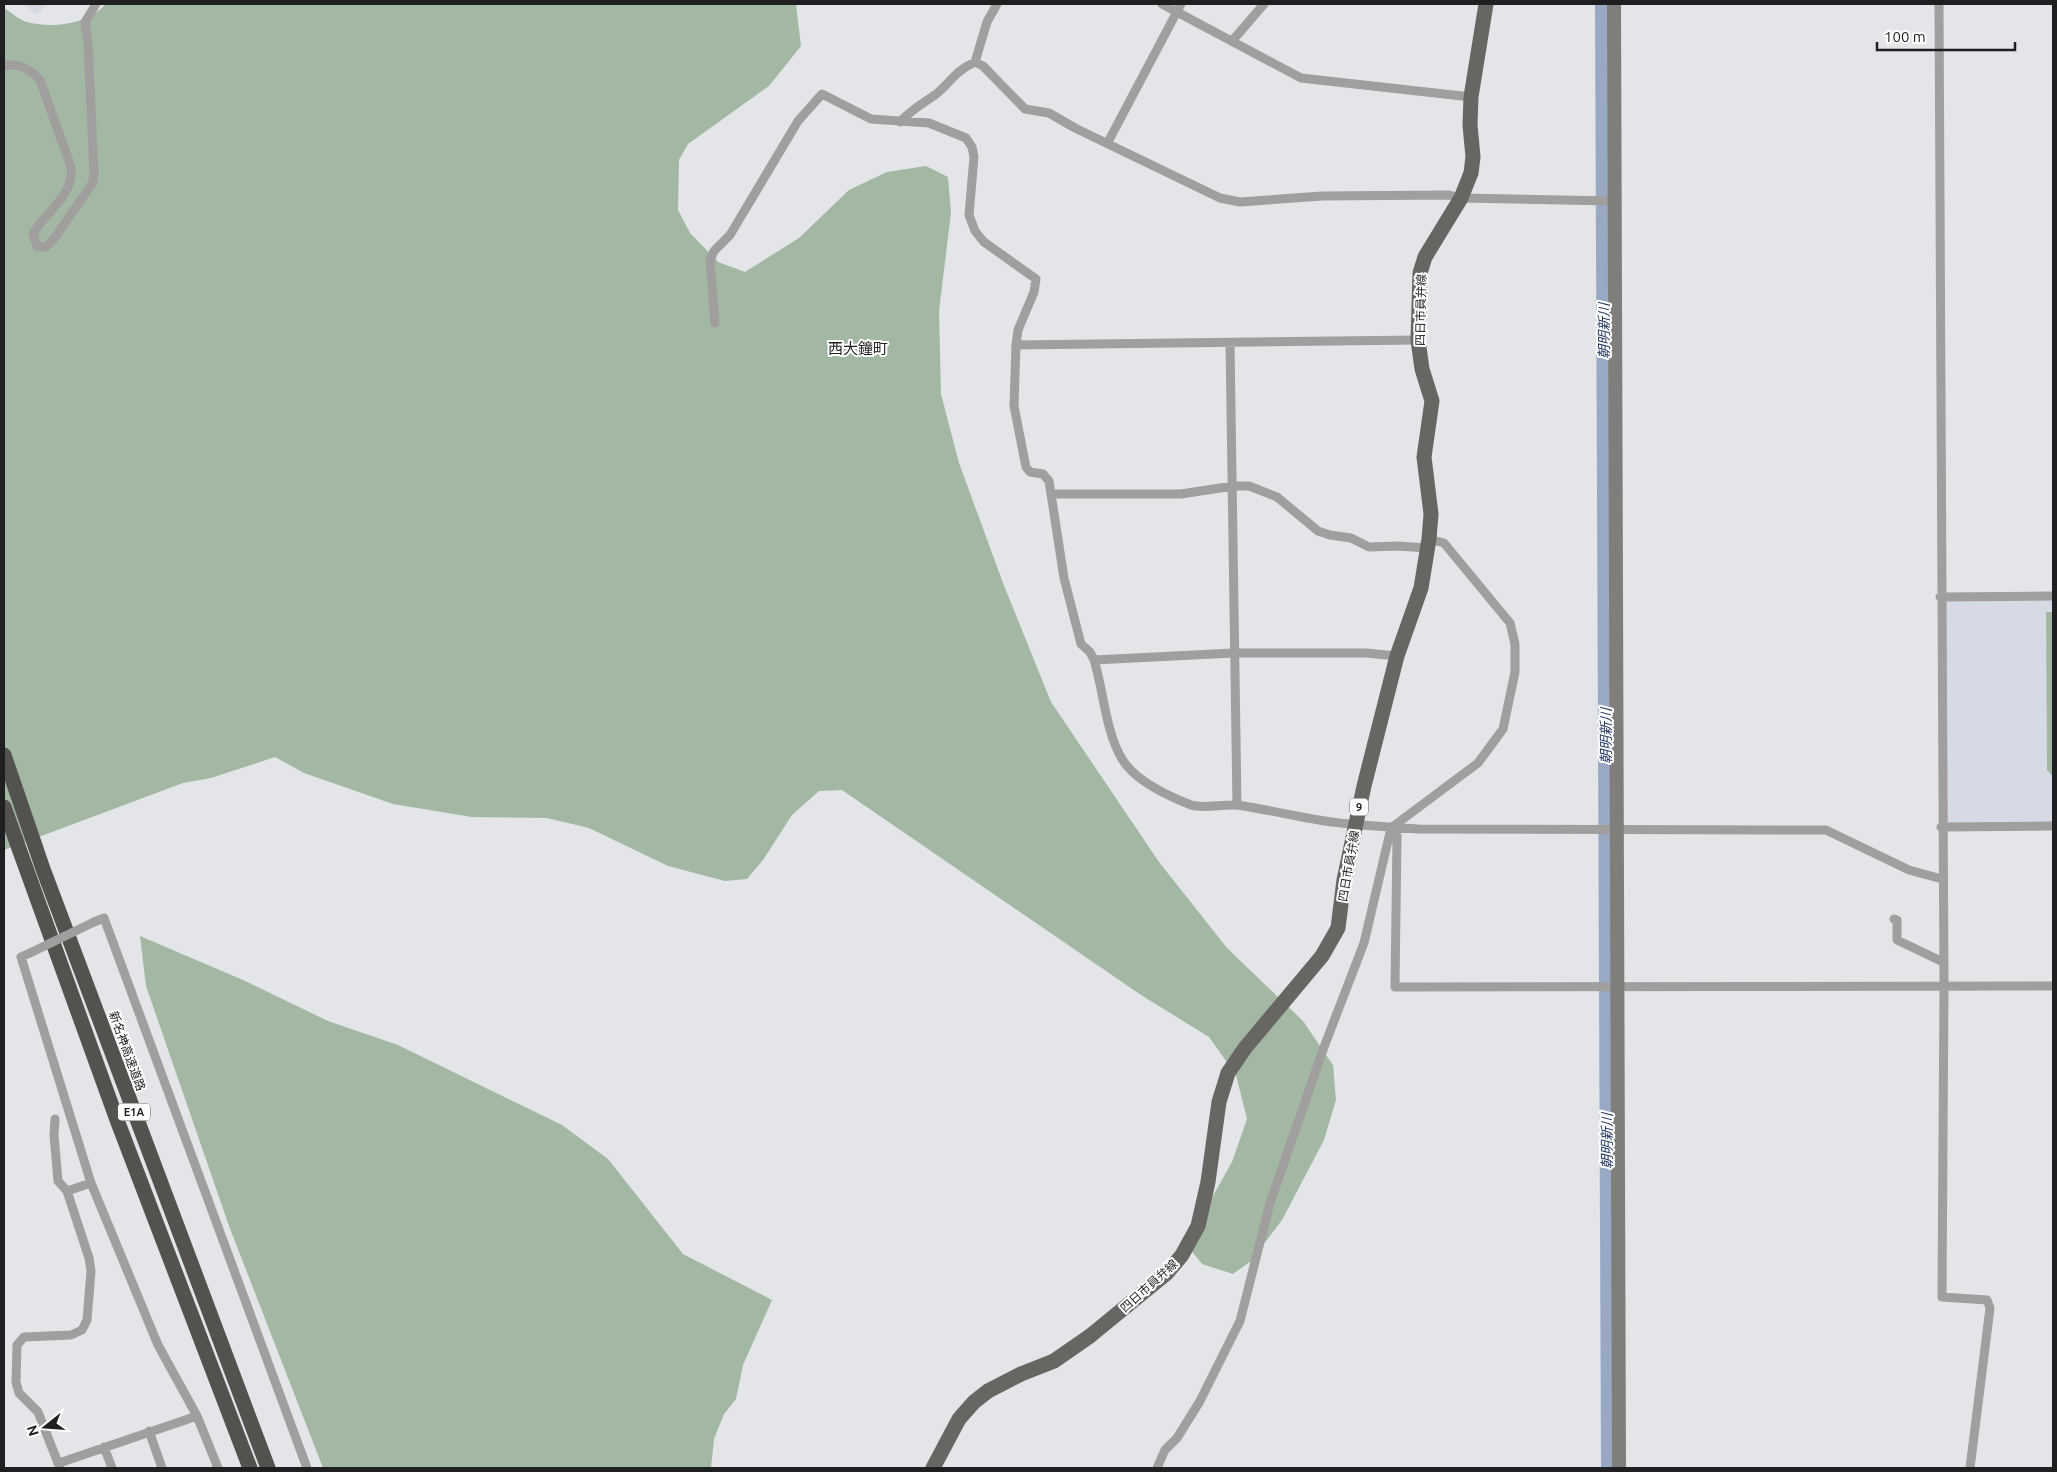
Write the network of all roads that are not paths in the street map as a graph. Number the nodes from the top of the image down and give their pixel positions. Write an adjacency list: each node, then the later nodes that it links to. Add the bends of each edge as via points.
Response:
1 (96, 4): 11 (street, via 85,22 93,182 46,247 37,246 33,234 66,193 72,176 71,167 40,80 18,64)
2 (997, 4): 10 (street, via 987,22)
3 (1162, 4): 8 (street)
4 (1264, 4): 9 (street)
5 (1486, 4): 12 (main road, 四日市員弁線 / 9)
6 (1614, 4): 16 (street)
7 (1939, 4): 24 (street)
8 (1180, 8): 9 (street); 14 (street)
9 (1233, 40): 12 (street, via 1301,78)
10 (974, 62): 13 (street, via 957,71 936,94 916,106); 14 (street, via 983,66 1025,109 1049,113)
11 (4, 66)
12 (1471, 97): 15 (main road, 四日市員弁線 / 9, via 1473,157)
13 (904, 122): 17 (street, via 871,119 822,94 798,121 730,235 714,251 710,261); 20 (street, via 929,122 966,138 972,147 969,216 975,231 984,242 1036,279)
14 (1108, 142): 15 (street, via 1220,198 1240,202 1322,196)
15 (1461, 198): 16 (street); 18 (main road, 四日市員弁線 / 9, via 1425,257 1420,273)
16 (1607, 201): 37 (street, via 1617,358)
17 (715, 323)
18 (1418, 340): 19 (street); 23 (main road, 四日市員弁線 / 9, via 1422,369 1432,400 1424,457 1431,514)
19 (1230, 343): 20 (street); 21 (street)
20 (1016, 345): 22 (street, via 1014,406 1026,467 1030,472 1043,474)
21 (1233, 486): 22 (street, via 1181,494); 23 (street, via 1249,486 1278,497 1318,531 1351,538 1369,547); 26 (street)
22 (1053, 494): 28 (street, via 1064,578 1081,644)
23 (1428, 543): 27 (main road, 四日市員弁線 / 9, via 1421,588); 36 (street, via 1444,543 1510,623 1515,644 1515,672 1504,729 1478,763)
24 (1940, 596): 25 (street); 35 (street)
25 (2053, 596)
26 (1233, 653): 27 (street, via 1366,652); 28 (street); 31 (street)
27 (1397, 656): 30 (main road, 四日市員弁線 / 9)
28 (1094, 660): 31 (street, via 1114,742 1132,772 1191,805)
29 (4, 755): 55 (highway, 新名神高速道路 / E1A, via 50,887)
30 (1364, 786): 31 (street, via 1347,824 1319,822); 57 (main road, 四日市員弁線 / 9, via 1344,880 1338,928 1322,956 1228,1073 1219,1102 1208,1182 1198,1226 1182,1255 1167,1273 1090,1336 1054,1361 1013,1378 974,1402 959,1419)
31 (1237, 806)
32 (4, 807): 54 (highway, E1A, via 117,1120)
33 (1361, 825): 36 (street)
34 (2053, 826): 35 (street)
35 (1941, 827): 38 (street)
36 (1391, 828): 37 (street); 41 (street, via 1397,836 1395,987); 58 (street, via 1364,943 1270,1202 1240,1321 1200,1401 1177,1438 1165,1450)
37 (1614, 829): 38 (street, via 1826,830 1909,870); 41 (street)
38 (1942, 879): 40 (street)
39 (1894, 919): 40 (street, via 1898,924 1897,940)
40 (1943, 962): 42 (street)
41 (1611, 986): 42 (street); 59 (street)
42 (1944, 986): 43 (street); 60 (street, via 1942,1297 1987,1300 1990,1308)
43 (2053, 986)
44 (55, 1119): 46 (street, via 58,1181)
45 (91, 1183): 46 (street); 47 (street, via 158,1345); 56 (street, bridge, via 21,957 104,918)
46 (67, 1191): 50 (street, via 90,1258 87,1320 82,1330 71,1335 24,1337 17,1345 16,1382 19,1393 38,1412)
47 (197, 1416): 48 (street); 53 (street)
48 (149, 1431): 49 (street); 52 (street)
49 (104, 1447): 50 (street); 51 (street)
50 (60, 1466)
51 (112, 1468)
52 (162, 1468)
53 (218, 1468)
54 (250, 1468)
55 (268, 1468)
56 (307, 1468)
57 (933, 1468)
58 (1157, 1468)
59 (1619, 1468)
60 (1970, 1468)

